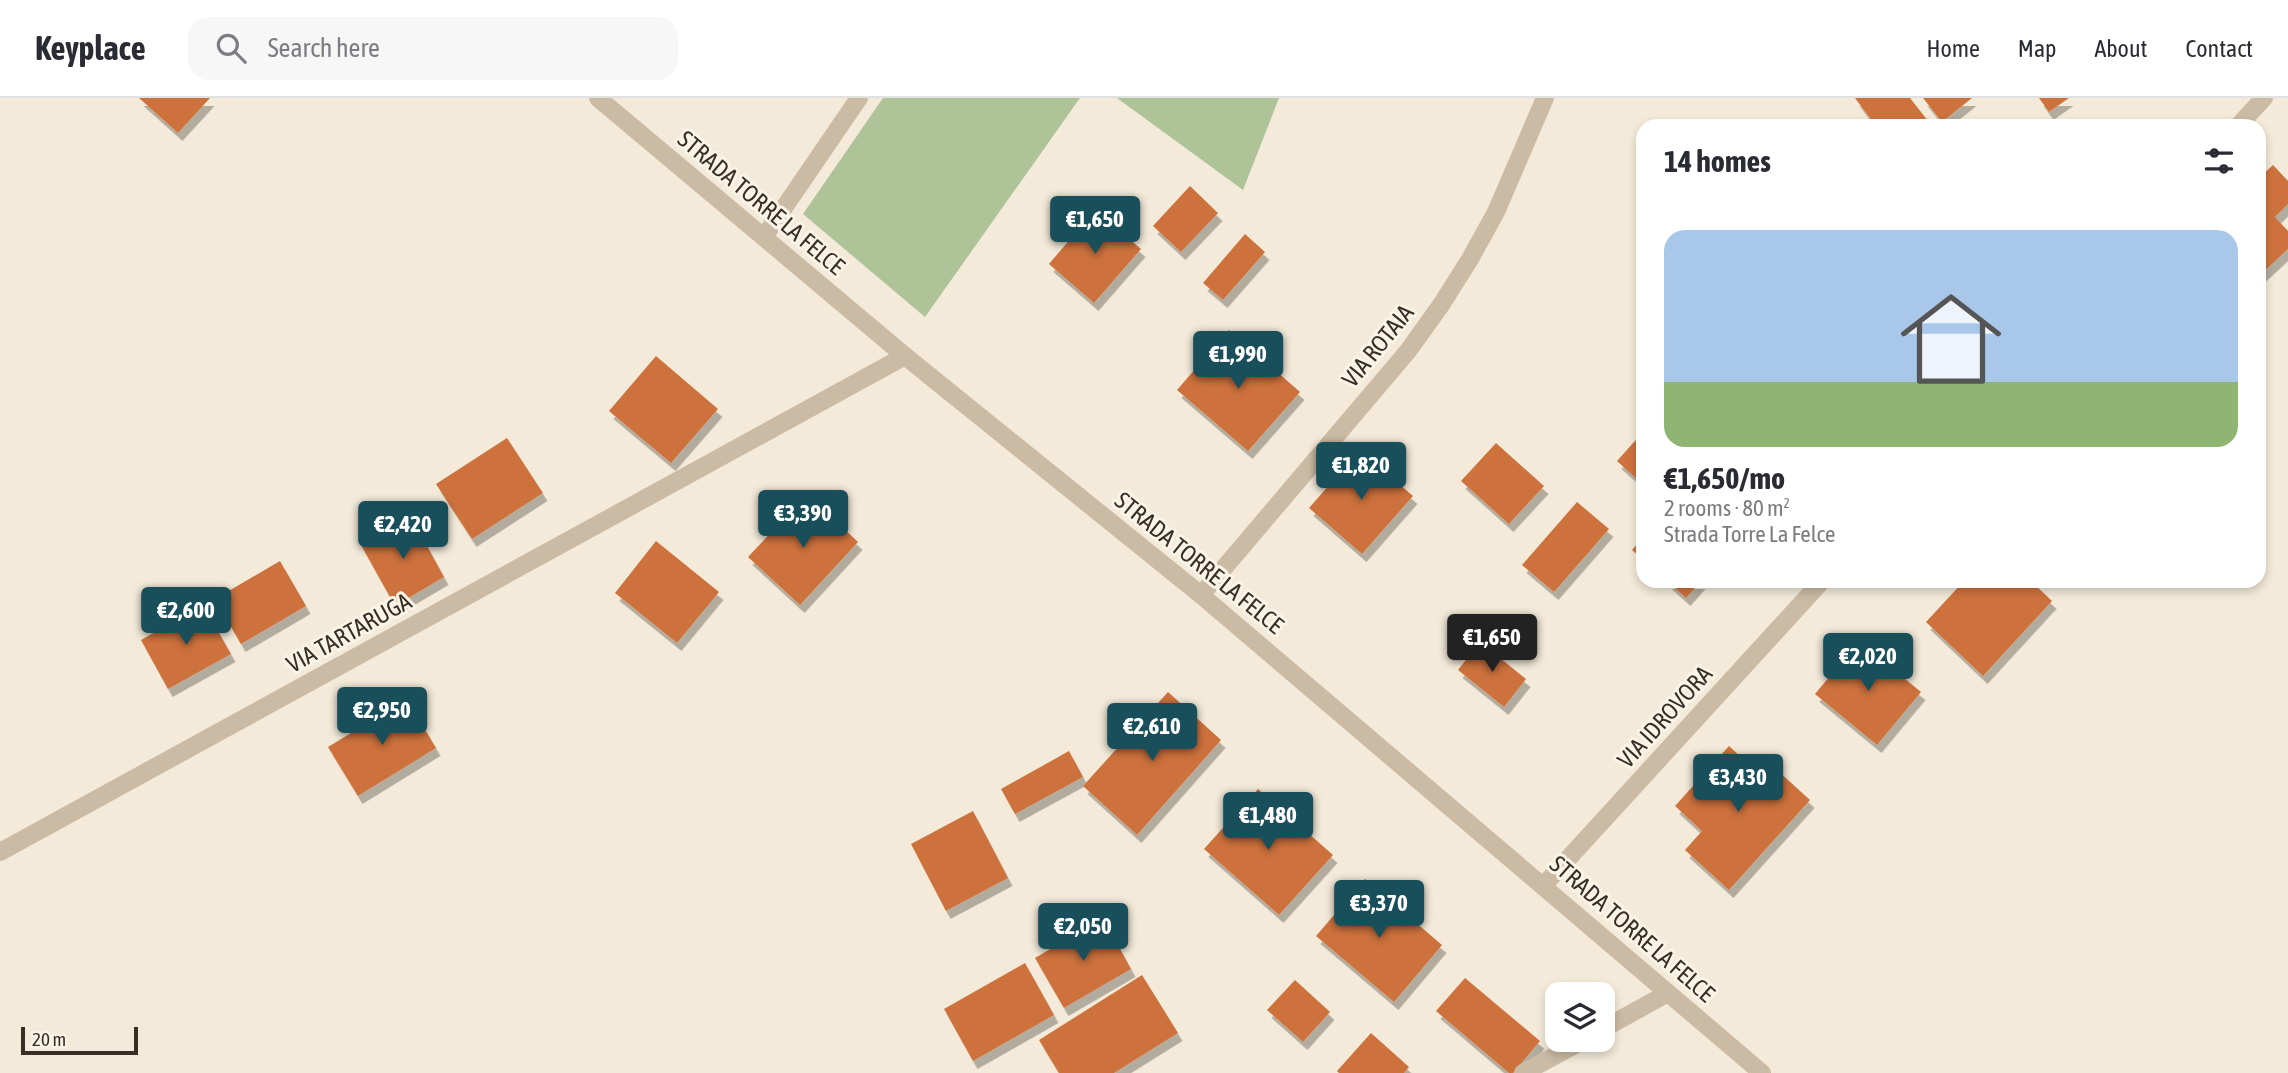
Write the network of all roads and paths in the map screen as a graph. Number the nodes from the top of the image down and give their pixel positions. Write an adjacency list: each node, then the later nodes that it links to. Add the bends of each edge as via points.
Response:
1 (598, 98): 6 (street, STRADA TORRE LA FELCE)
2 (859, 98): 6 (street)
3 (1545, 98): 9 (street, VIA ROTAIA, via 1496,212 1441,305)
4 (2264, 98): 5 (street)
5 (2244, 119)
6 (764, 237): 7 (street, STRADA TORRE LA FELCE)
7 (905, 356): 9 (street, STRADA TORRE LA FELCE); 10 (street, VIA TARTARUGA)
8 (1816, 588): 11 (street, VIA IDROVORA)
9 (1202, 595): 11 (street, STRADA TORRE LA FELCE)
10 (0, 852)
11 (1544, 886): 12 (street, STRADA TORRE LA FELCE)
12 (1668, 993): 13 (street); 16 (street, STRADA TORRE LA FELCE)
13 (1615, 1022)
14 (1562, 1052): 15 (street)
15 (1523, 1073)
16 (1762, 1073)

